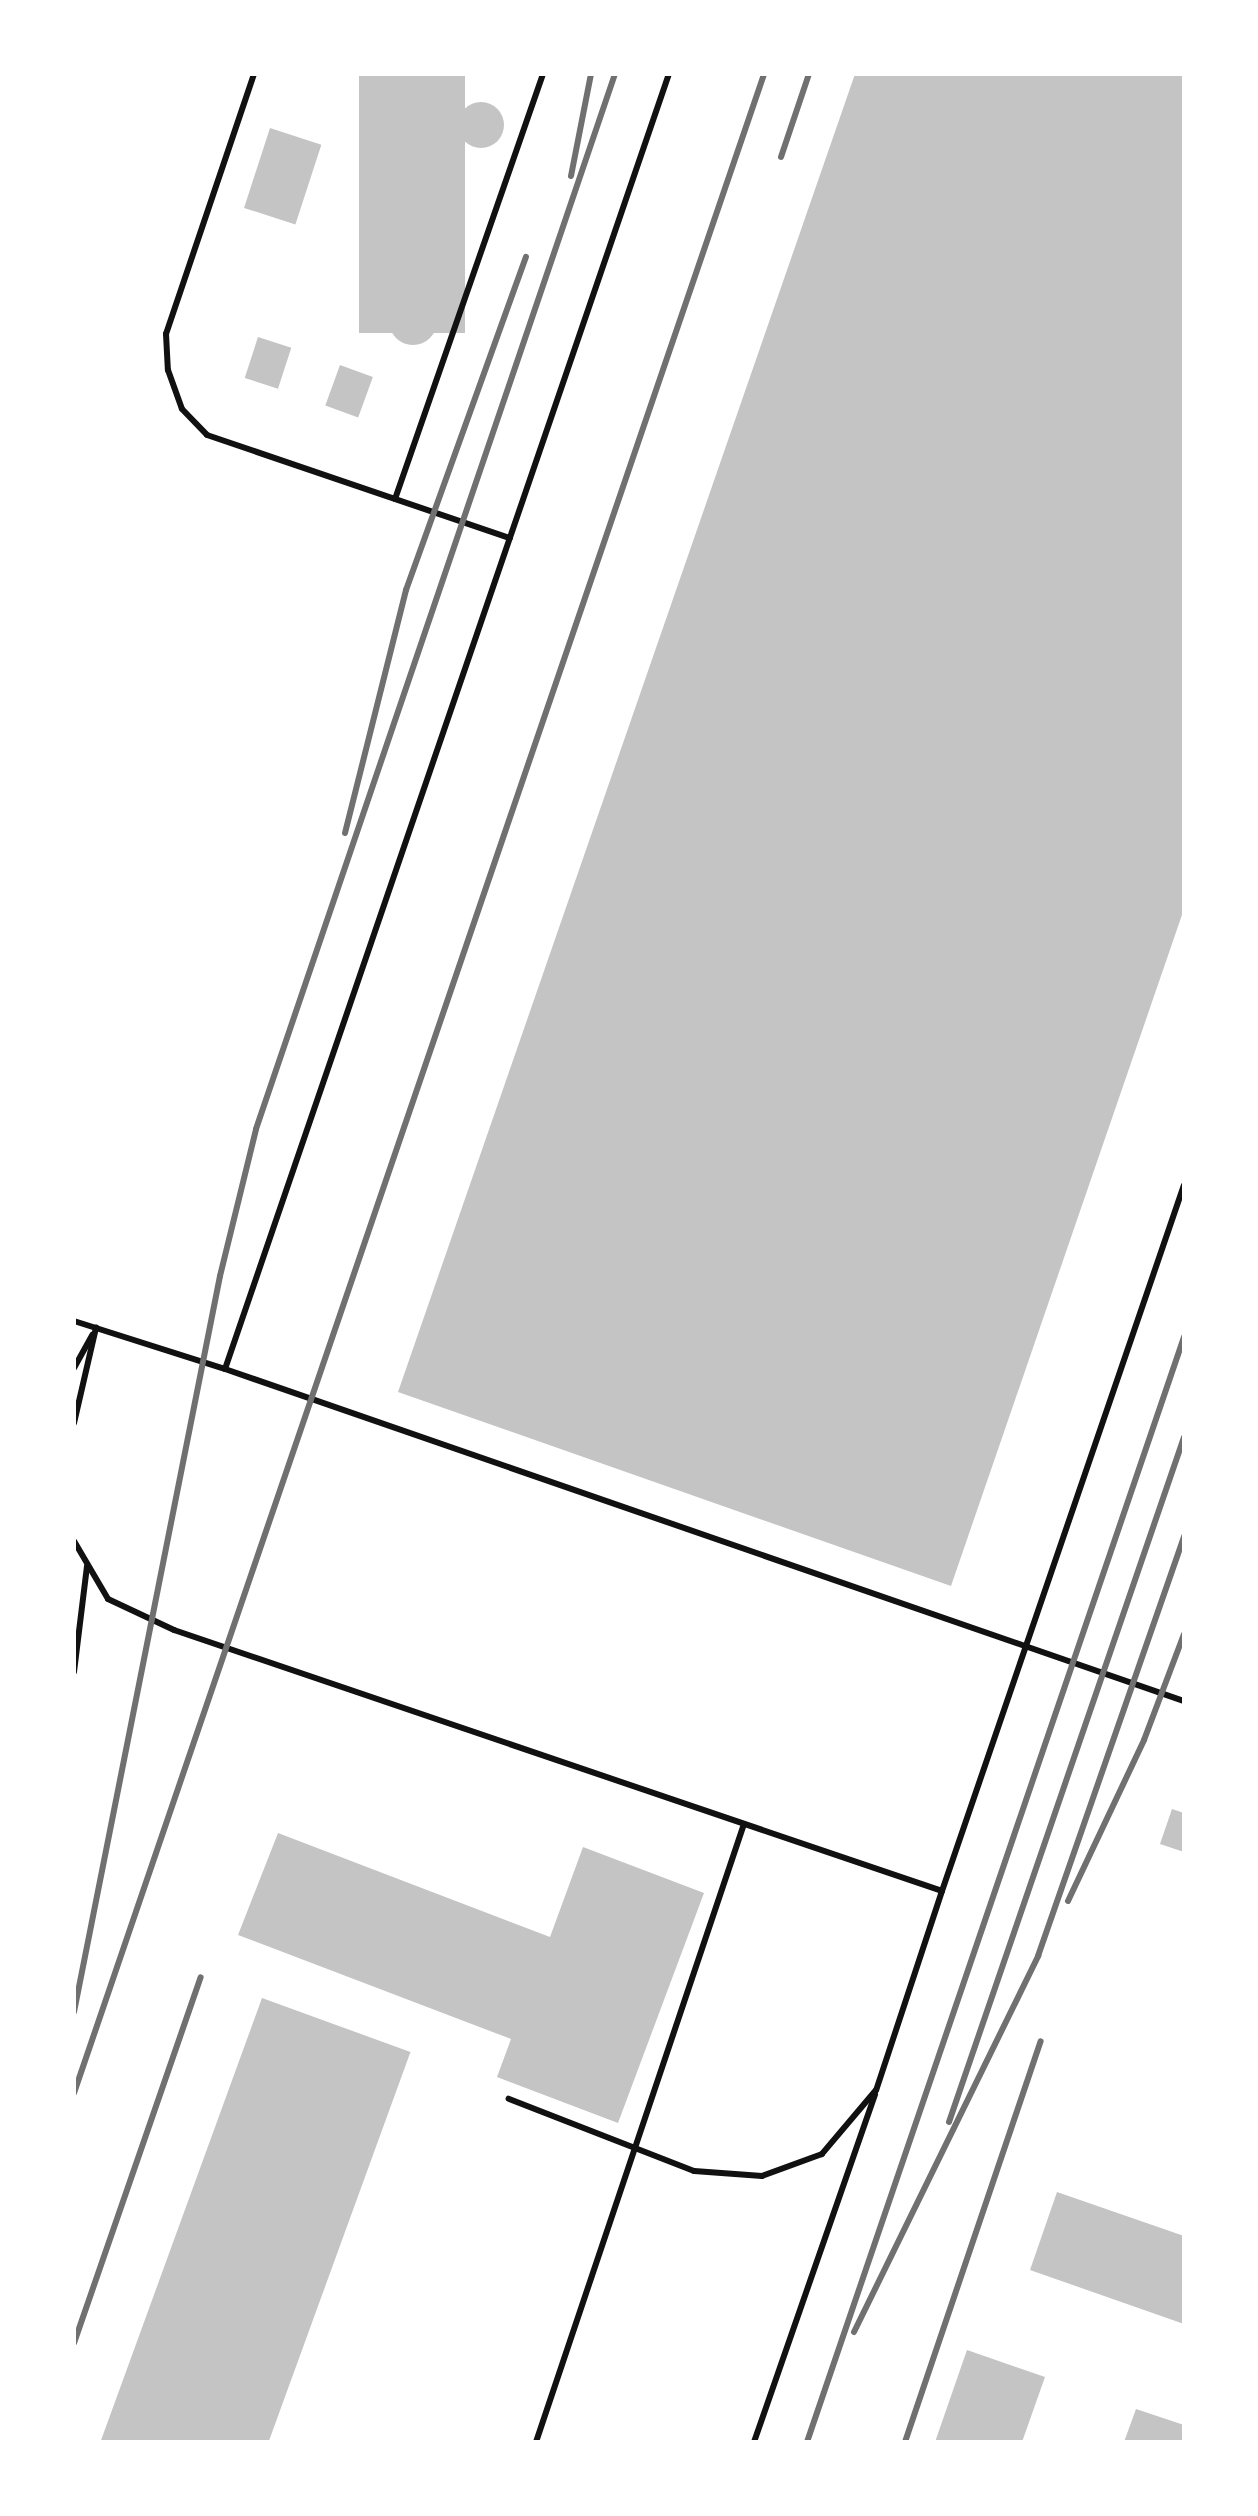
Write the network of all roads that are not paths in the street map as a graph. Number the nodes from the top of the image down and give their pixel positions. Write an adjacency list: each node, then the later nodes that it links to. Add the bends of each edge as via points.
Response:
1 (254, 74): 4 (lane, via 166,334 168,370 182,409 207,435)
2 (543, 74): 4 (lane)
3 (669, 74): 5 (lane)
4 (395, 499): 5 (lane)
5 (510, 538): 10 (lane)
6 (1184, 1185): 14 (lane)
7 (74, 1321): 8 (lane)
8 (96, 1328): 9 (lane); 10 (lane); 11 (lane)
9 (74, 1368)
10 (225, 1369): 14 (lane)
11 (74, 1423)
12 (74, 1541): 13 (lane)
13 (87, 1566): 15 (lane); 17 (lane, via 108,1599 174,1630)
14 (1026, 1646): 16 (lane); 18 (lane)
15 (74, 1672)
16 (1184, 1701)
17 (744, 1824): 18 (lane); 21 (lane)
18 (942, 1891): 19 (lane)
19 (876, 2090): 21 (lane, via 822,2154 762,2176 694,2171); 23 (lane)
20 (509, 2099): 21 (lane)
21 (635, 2147): 22 (lane)
22 (536, 2442)
23 (754, 2442)

